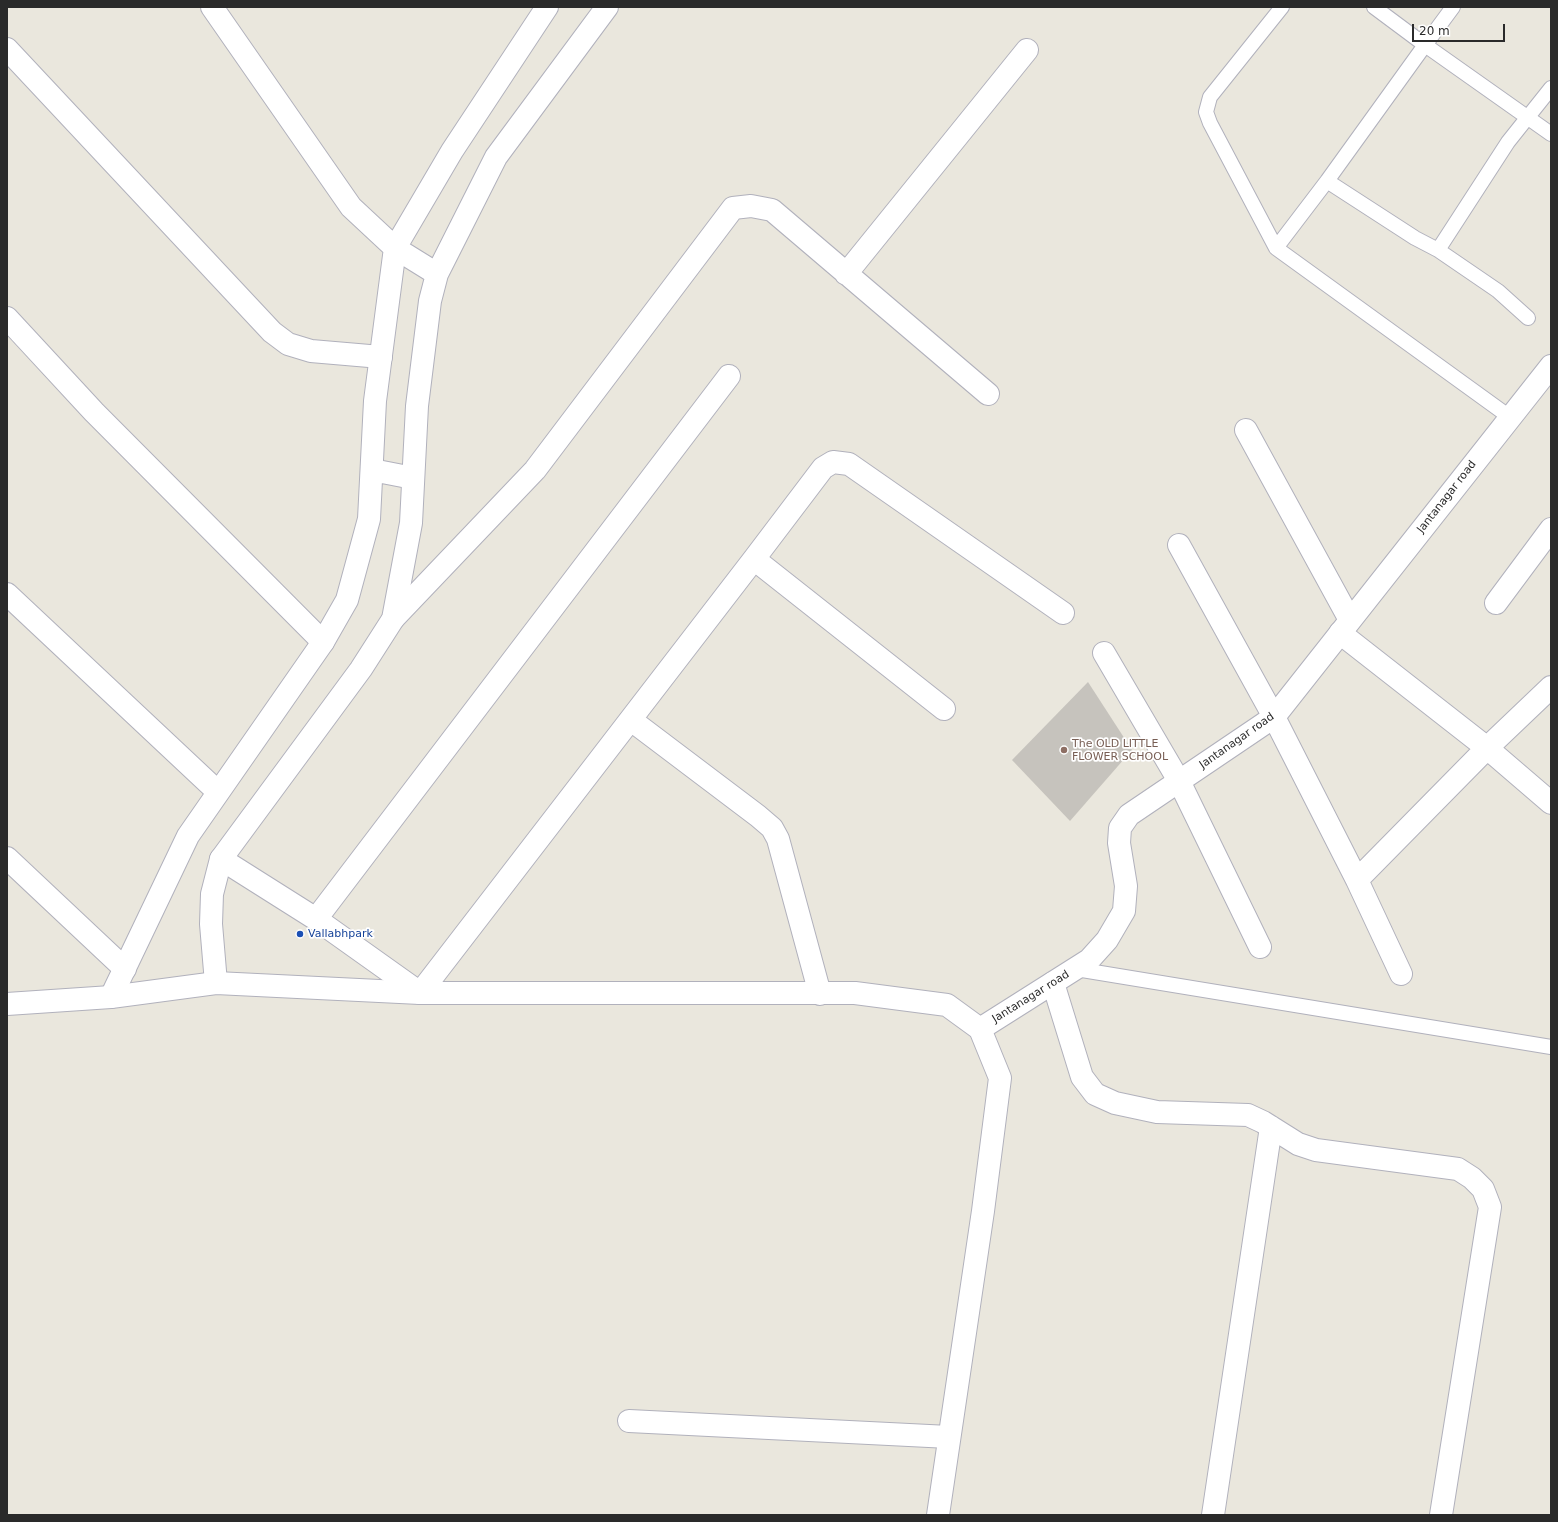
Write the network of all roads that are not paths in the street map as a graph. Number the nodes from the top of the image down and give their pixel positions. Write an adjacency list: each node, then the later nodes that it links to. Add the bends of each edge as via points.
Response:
1 (212, 7): 14 (street, via 351,207)
2 (547, 7): 14 (street, via 452,151)
3 (607, 7): 17 (street, via 496,157)
4 (1282, 7): 15 (lane, via 1210,97 1206,112)
5 (1374, 7): 7 (lane)
6 (1453, 7): 7 (lane)
7 (1424, 45): 11 (lane); 13 (lane)
8 (7, 49): 21 (street, via 272,332 288,344 311,351)
9 (1027, 50): 18 (street)
10 (1551, 88): 11 (lane)
11 (1528, 118): 12 (lane); 16 (lane, via 1508,142)
12 (1551, 134)
13 (1327, 181): 15 (lane); 16 (lane)
14 (395, 248): 17 (street); 21 (street)
15 (1276, 248): 25 (lane)
16 (1438, 250): 20 (lane, via 1498,291)
17 (437, 274): 28 (street, via 430,301 417,406)
18 (846, 274): 24 (street); 35 (street, via 772,210 751,206 733,208 535,470)
19 (7, 318): 37 (street, via 94,412)
20 (1528, 318)
21 (381, 357): 27 (street, via 375,401)
22 (1551, 366): 25 (street, Jantanagar road)
23 (729, 376): 50 (street)
24 (988, 394)
25 (1511, 418): 36 (street, Jantanagar road)
26 (1246, 430): 36 (street)
27 (372, 470): 28 (street); 37 (street, via 369,519 347,600)
28 (413, 478): 35 (street, via 411,523)
29 (1551, 529): 33 (street)
30 (1179, 545): 41 (street)
31 (754, 559): 34 (street, via 823,468 833,462 849,464); 40 (street); 42 (street)
32 (7, 594): 45 (street)
33 (1496, 603)
34 (1063, 613)
35 (393, 619): 48 (street, via 361,669)
36 (1346, 627): 41 (street, Jantanagar road); 43 (street)
37 (323, 642): 45 (street)
38 (1104, 653): 44 (street)
39 (1551, 687): 43 (street)
40 (944, 708)
41 (1274, 717): 44 (street, Jantanagar road); 49 (street)
42 (631, 720): 57 (street); 58 (street, via 772,828 778,839)
43 (1487, 748): 46 (street); 49 (street)
44 (1179, 781): 51 (street); 53 (street, Jantanagar road, via 1129,814 1120,828 1126,886 1124,911 1107,940 1089,960)
45 (218, 792): 52 (street, via 188,836)
46 (1551, 803)
47 (7, 858): 52 (street)
48 (221, 859): 50 (street); 55 (street, via 212,894 211,924)
49 (1357, 880): 54 (street)
50 (316, 919): 57 (street)
51 (1260, 947)
52 (125, 969): 59 (street)
53 (1076, 969): 56 (street, Jantanagar road); 62 (lane)
54 (1401, 974)
55 (216, 983): 57 (street); 59 (street)
56 (1053, 983): 61 (street, Jantanagar road); 63 (street, via 1082,1077 1094,1094 1114,1103 1157,1112 1248,1115)
57 (420, 992): 58 (street)
58 (820, 994): 61 (street, via 855,993 947,1005)
59 (111, 997): 60 (street)
60 (7, 1004)
61 (980, 1029): 65 (street, via 1000,1078)
62 (1551, 1047)
63 (1271, 1127): 67 (street); 68 (street, via 1298,1144 1316,1150 1458,1169 1483,1189 1490,1207)
64 (629, 1421): 65 (street)
65 (949, 1437): 66 (street)
66 (938, 1515)
67 (1213, 1515)
68 (1441, 1515)

